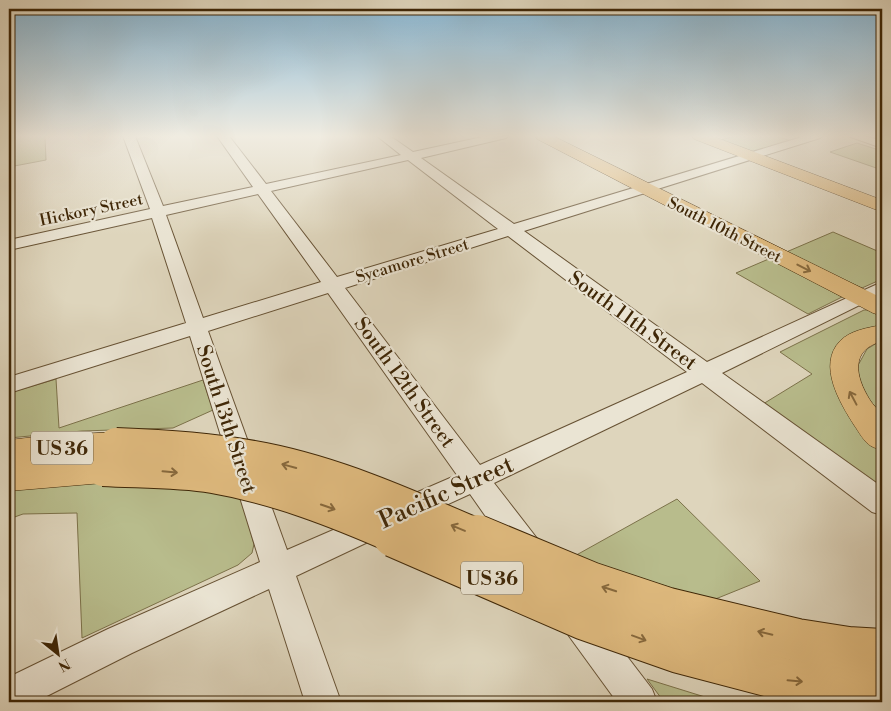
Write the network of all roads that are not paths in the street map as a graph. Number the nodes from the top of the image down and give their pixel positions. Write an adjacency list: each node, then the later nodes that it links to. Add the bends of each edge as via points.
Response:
1 (142, 169): 11 (street, South 13th Street)
2 (249, 169): 8 (street, South 12th Street)
3 (351, 169): 8 (street, Hickory Street)
4 (429, 169): 12 (street, South 11th Street)
5 (608, 169): 9 (main road, South 10th Street)
6 (707, 169): 9 (street, Sycamore Street)
7 (786, 169): 10 (main road)
8 (263, 188): 11 (street, Hickory Street); 14 (street, South 12th Street)
9 (645, 188): 12 (street, Sycamore Street); 15 (main road, South 10th Street, one-way to 15)
10 (882, 206)
11 (158, 212): 13 (street, Hickory Street); 16 (street, South 13th Street)
12 (510, 230): 14 (street, Sycamore Street); 18 (street, South 11th Street)
13 (9, 245)
14 (334, 284): 16 (street, Sycamore Street); 24 (street, South 12th Street)
15 (875, 297): 18 (street, Pacific Street)
16 (196, 327): 19 (street, Sycamore Street); 26 (street, South 13th Street)
17 (882, 333): 20 (main road, one-way to 17, via 854,400 844,373 849,350 855,343 864,337)
18 (705, 373): 24 (street, Pacific Street); 25 (street, South 11th Street)
19 (9, 385)
20 (882, 437)
21 (9, 454): 22 (main road, US 36, via 43,449)
22 (110, 457): 23 (main road, US 36); 27 (main road, US 36, one-way to 22, bridge, via 775,635 687,615 591,583 371,493 286,465 223,453); 28 (main road, US 36, one-way to 28, bridge, via 212,476 331,508 585,619 680,652 786,680)
23 (9, 476)
24 (476, 479): 26 (street, Pacific Street); 31 (street, South 12th Street)
25 (882, 503)
26 (277, 569): 29 (street, Pacific Street); 30 (street, South 13th Street)
27 (882, 650)
28 (882, 689)
29 (9, 696)
30 (323, 702)
31 (638, 702)

